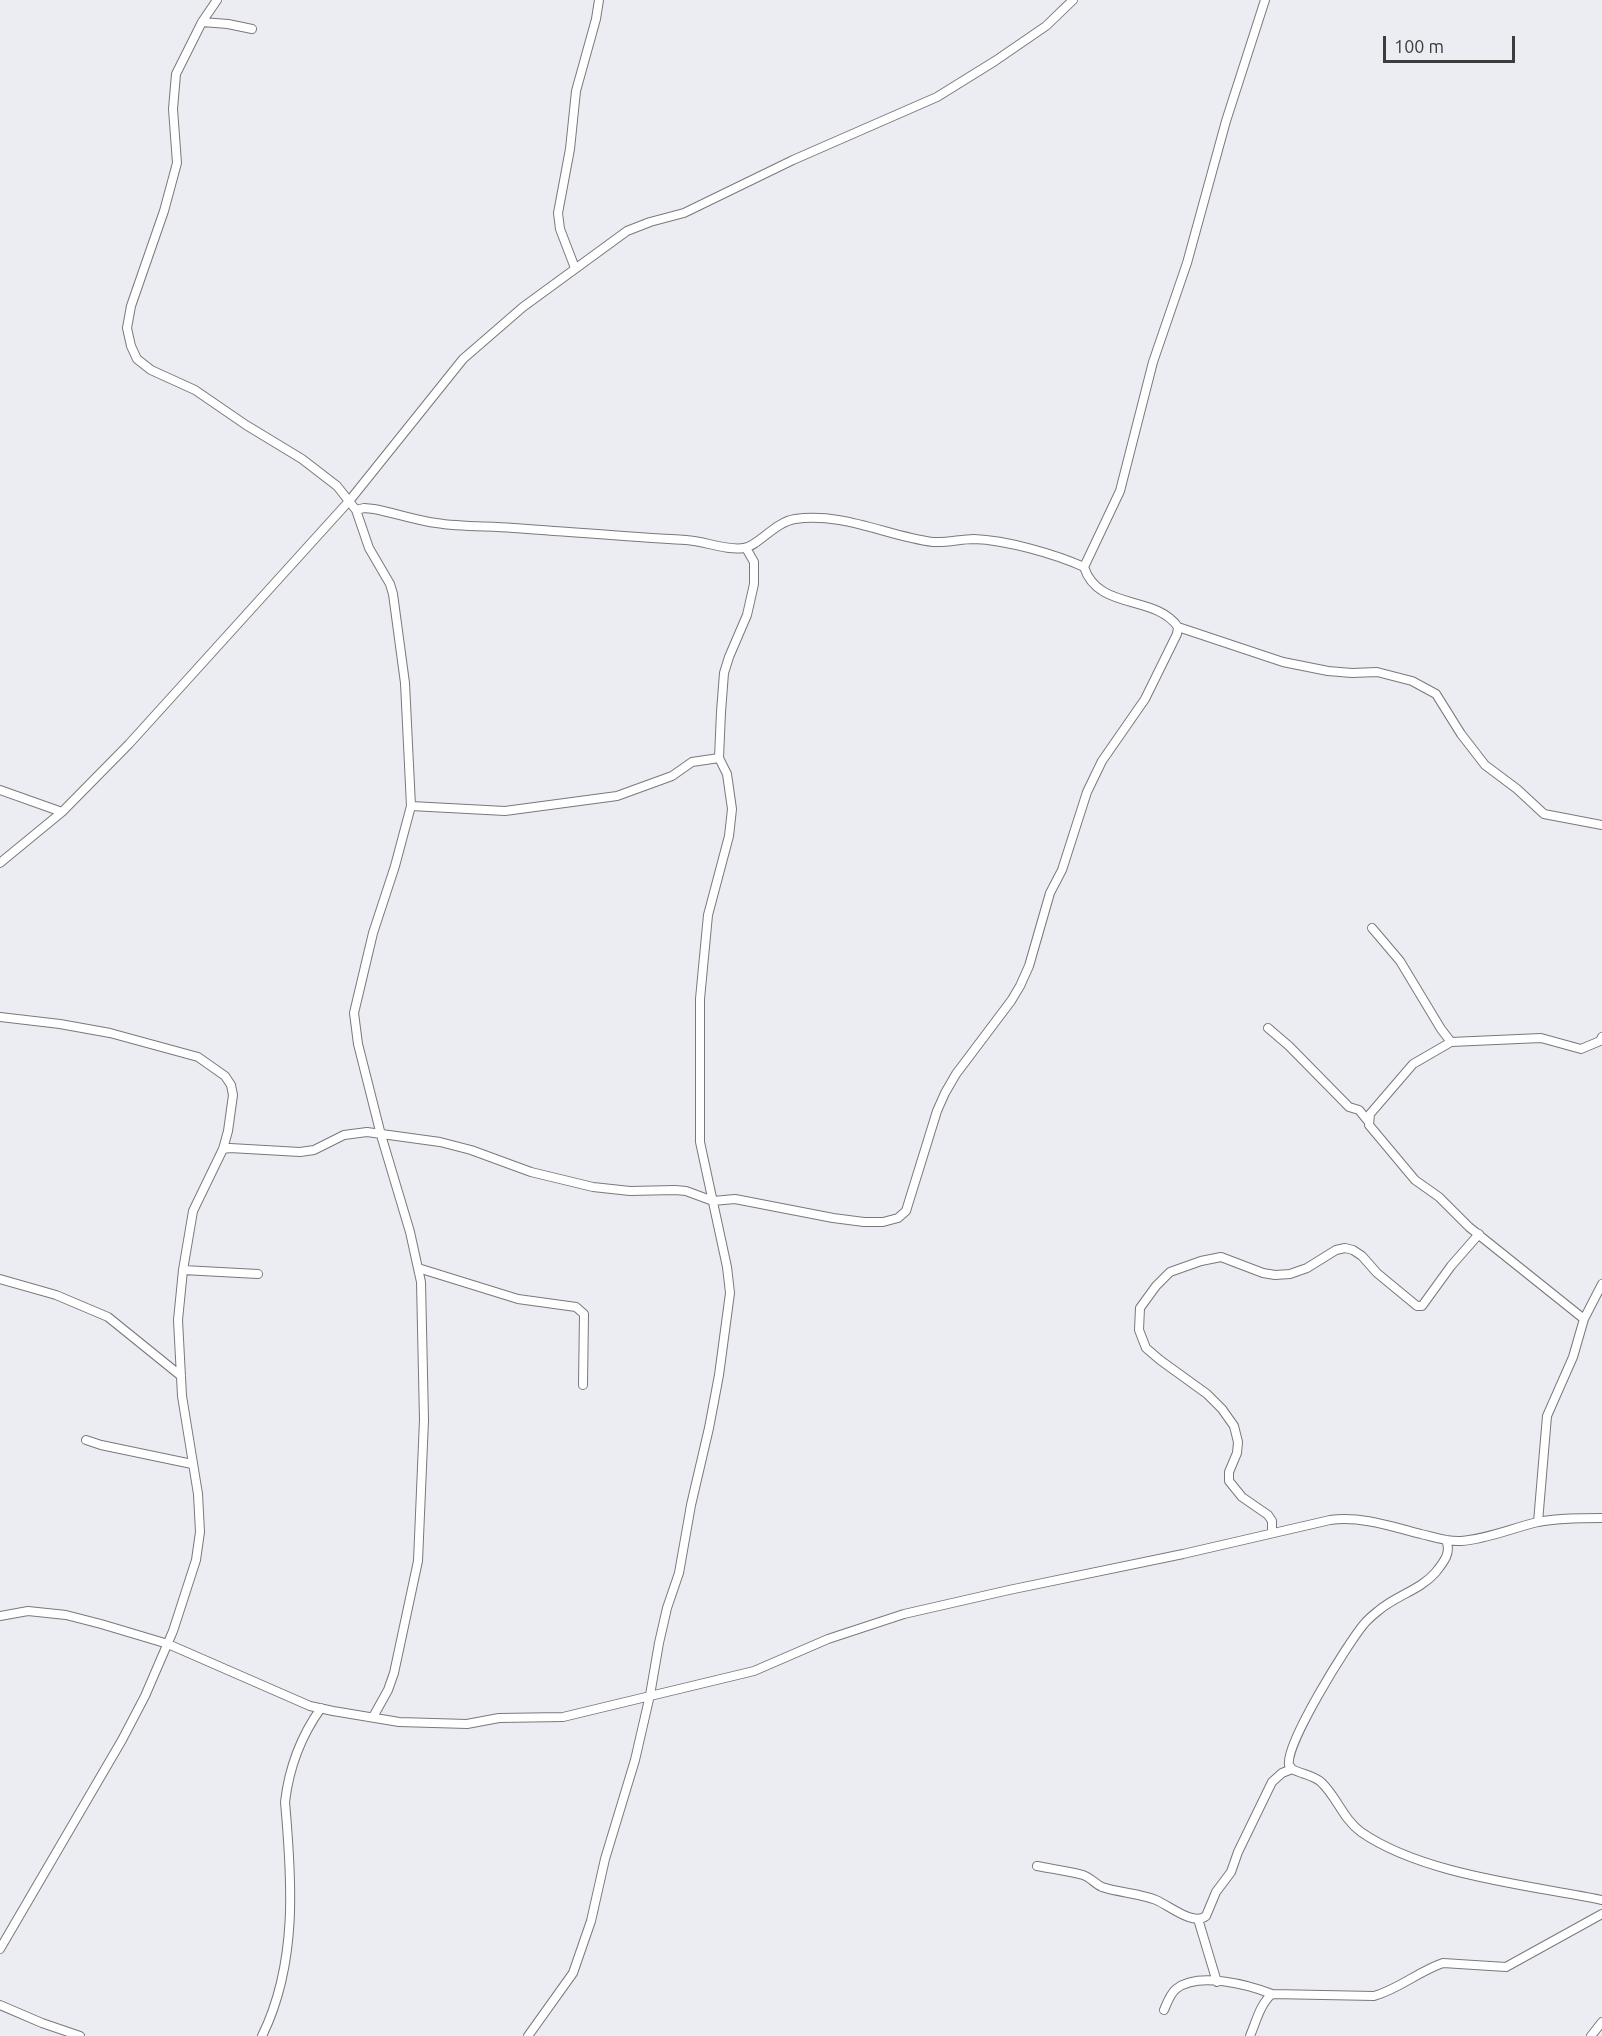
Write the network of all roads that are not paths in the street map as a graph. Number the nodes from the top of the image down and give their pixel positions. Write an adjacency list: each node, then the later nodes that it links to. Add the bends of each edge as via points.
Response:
1 (217, 0): 5 (street)
2 (599, 0): 7 (street, via 576,91 558,213)
3 (1073, 0): 7 (street, via 1046,26 937,97 836,140 684,213 627,231)
4 (1265, 0): 11 (street, via 1187,263 1153,362 1120,491)
5 (202, 22): 6 (street); 8 (street, via 183,55 174,81 177,163 131,306 127,328 131,346 136,359 151,370 217,404 320,472)
6 (252, 29)
7 (575, 268): 8 (street, via 463,359)
8 (350, 500): 9 (street); 16 (street)
9 (356, 510): 10 (street, via 374,509 437,524 694,540); 15 (street, via 369,548 393,594 405,683)
10 (746, 548): 11 (street, via 781,524 794,519 823,518 936,542 995,540); 13 (street, via 754,562 754,584 747,615 724,673)
11 (1085, 563): 12 (street, via 1087,577 1094,586 1167,615)
12 (1178, 627): 17 (street, via 1283,662 1328,671 1377,672 1412,681 1436,694 1485,765 1544,814); 27 (street, via 1145,699 1102,761 1087,792 1020,986 945,1093 906,1211 884,1222 864,1222 735,1199)
13 (719, 759): 15 (street, via 692,762 672,776 617,796 506,811); 27 (street, via 727,774 732,809 729,836 708,915 700,999 700,1142)
14 (0, 790): 16 (street)
15 (411, 806): 25 (street, via 354,1013)
16 (62, 812): 18 (street)
17 (1602, 825)
18 (0, 863)
19 (1372, 928): 23 (street, via 1400,961)
20 (0, 1017): 26 (street, via 110,1033 198,1057 214,1066 231,1085 232,1109)
21 (1268, 1028): 24 (street)
22 (1602, 1037): 23 (street, via 1581,1049 1541,1038)
23 (1451, 1042): 24 (street, via 1413,1064)
24 (1368, 1121): 28 (street, via 1408,1173)
25 (381, 1134): 26 (street, via 344,1135 314,1150 300,1152); 27 (street, via 440,1142 531,1172 593,1187 687,1191); 29 (street)
26 (223, 1149): 30 (street, via 193,1211)
27 (713, 1201): 47 (street, via 730,1293 709,1428)
28 (1479, 1234): 34 (street); 43 (street, via 1422,1306 1377,1273 1362,1256 1345,1248 1307,1268 1275,1275 1221,1257 1202,1261 1170,1272 1140,1308 1139,1330 1146,1348 1207,1394 1234,1426 1237,1453 1229,1481 1242,1497 1268,1515)
29 (418, 1268): 38 (street, via 518,1299 576,1308 584,1314); 49 (street, via 424,1420 418,1561 394,1673)
30 (183, 1270): 31 (street); 35 (street)
31 (258, 1274)
32 (0, 1279): 36 (street, via 56,1295 108,1317)
33 (1602, 1284): 34 (street)
34 (1584, 1319): 42 (street, via 1573,1357 1547,1416)
35 (179, 1354): 36 (street); 37 (street)
36 (164, 1362): 37 (street)
37 (181, 1376): 40 (street)
38 (582, 1385)
39 (86, 1440): 40 (street)
40 (192, 1464): 46 (street, via 200,1532 191,1578)
41 (1602, 1518): 42 (street)
42 (1538, 1522): 44 (street, via 1495,1535)
43 (1272, 1532): 44 (street, via 1348,1518); 47 (street, via 904,1614 828,1639 754,1671)
44 (1446, 1540): 50 (street, via 1449,1551 1433,1575 1380,1609 1364,1623 1341,1655 1290,1754)
45 (0, 1616): 46 (street, via 28,1611 66,1615)
46 (168, 1644): 48 (street); 55 (street, via 122,1740)
47 (650, 1695): 49 (street, via 563,1717 499,1718 467,1724 399,1722); 63 (street, via 578,1961)
48 (321, 1708): 49 (street); 62 (street, via 303,1736 286,1790 290,1935 279,1996)
49 (373, 1717)
50 (1292, 1769): 52 (street, via 1321,1783 1347,1820 1388,1847 1453,1870); 54 (street, via 1272,1782 1231,1872 1216,1892 1206,1916)
51 (1037, 1866): 54 (street, via 1085,1876 1101,1886 1146,1897)
52 (1602, 1900)
53 (1602, 1914): 57 (street, via 1506,1967 1443,1963 1374,1996)
54 (1198, 1919): 56 (street)
55 (0, 1949)
56 (1217, 1982): 57 (street); 59 (street, via 1190,1983 1177,1988)
57 (1272, 1994): 64 (street)
58 (0, 2005): 61 (street)
59 (1164, 2010)
60 (1602, 2022): 65 (street)
61 (81, 2036)
62 (262, 2036)
63 (528, 2036)
64 (1250, 2036)
65 (1591, 2036)

